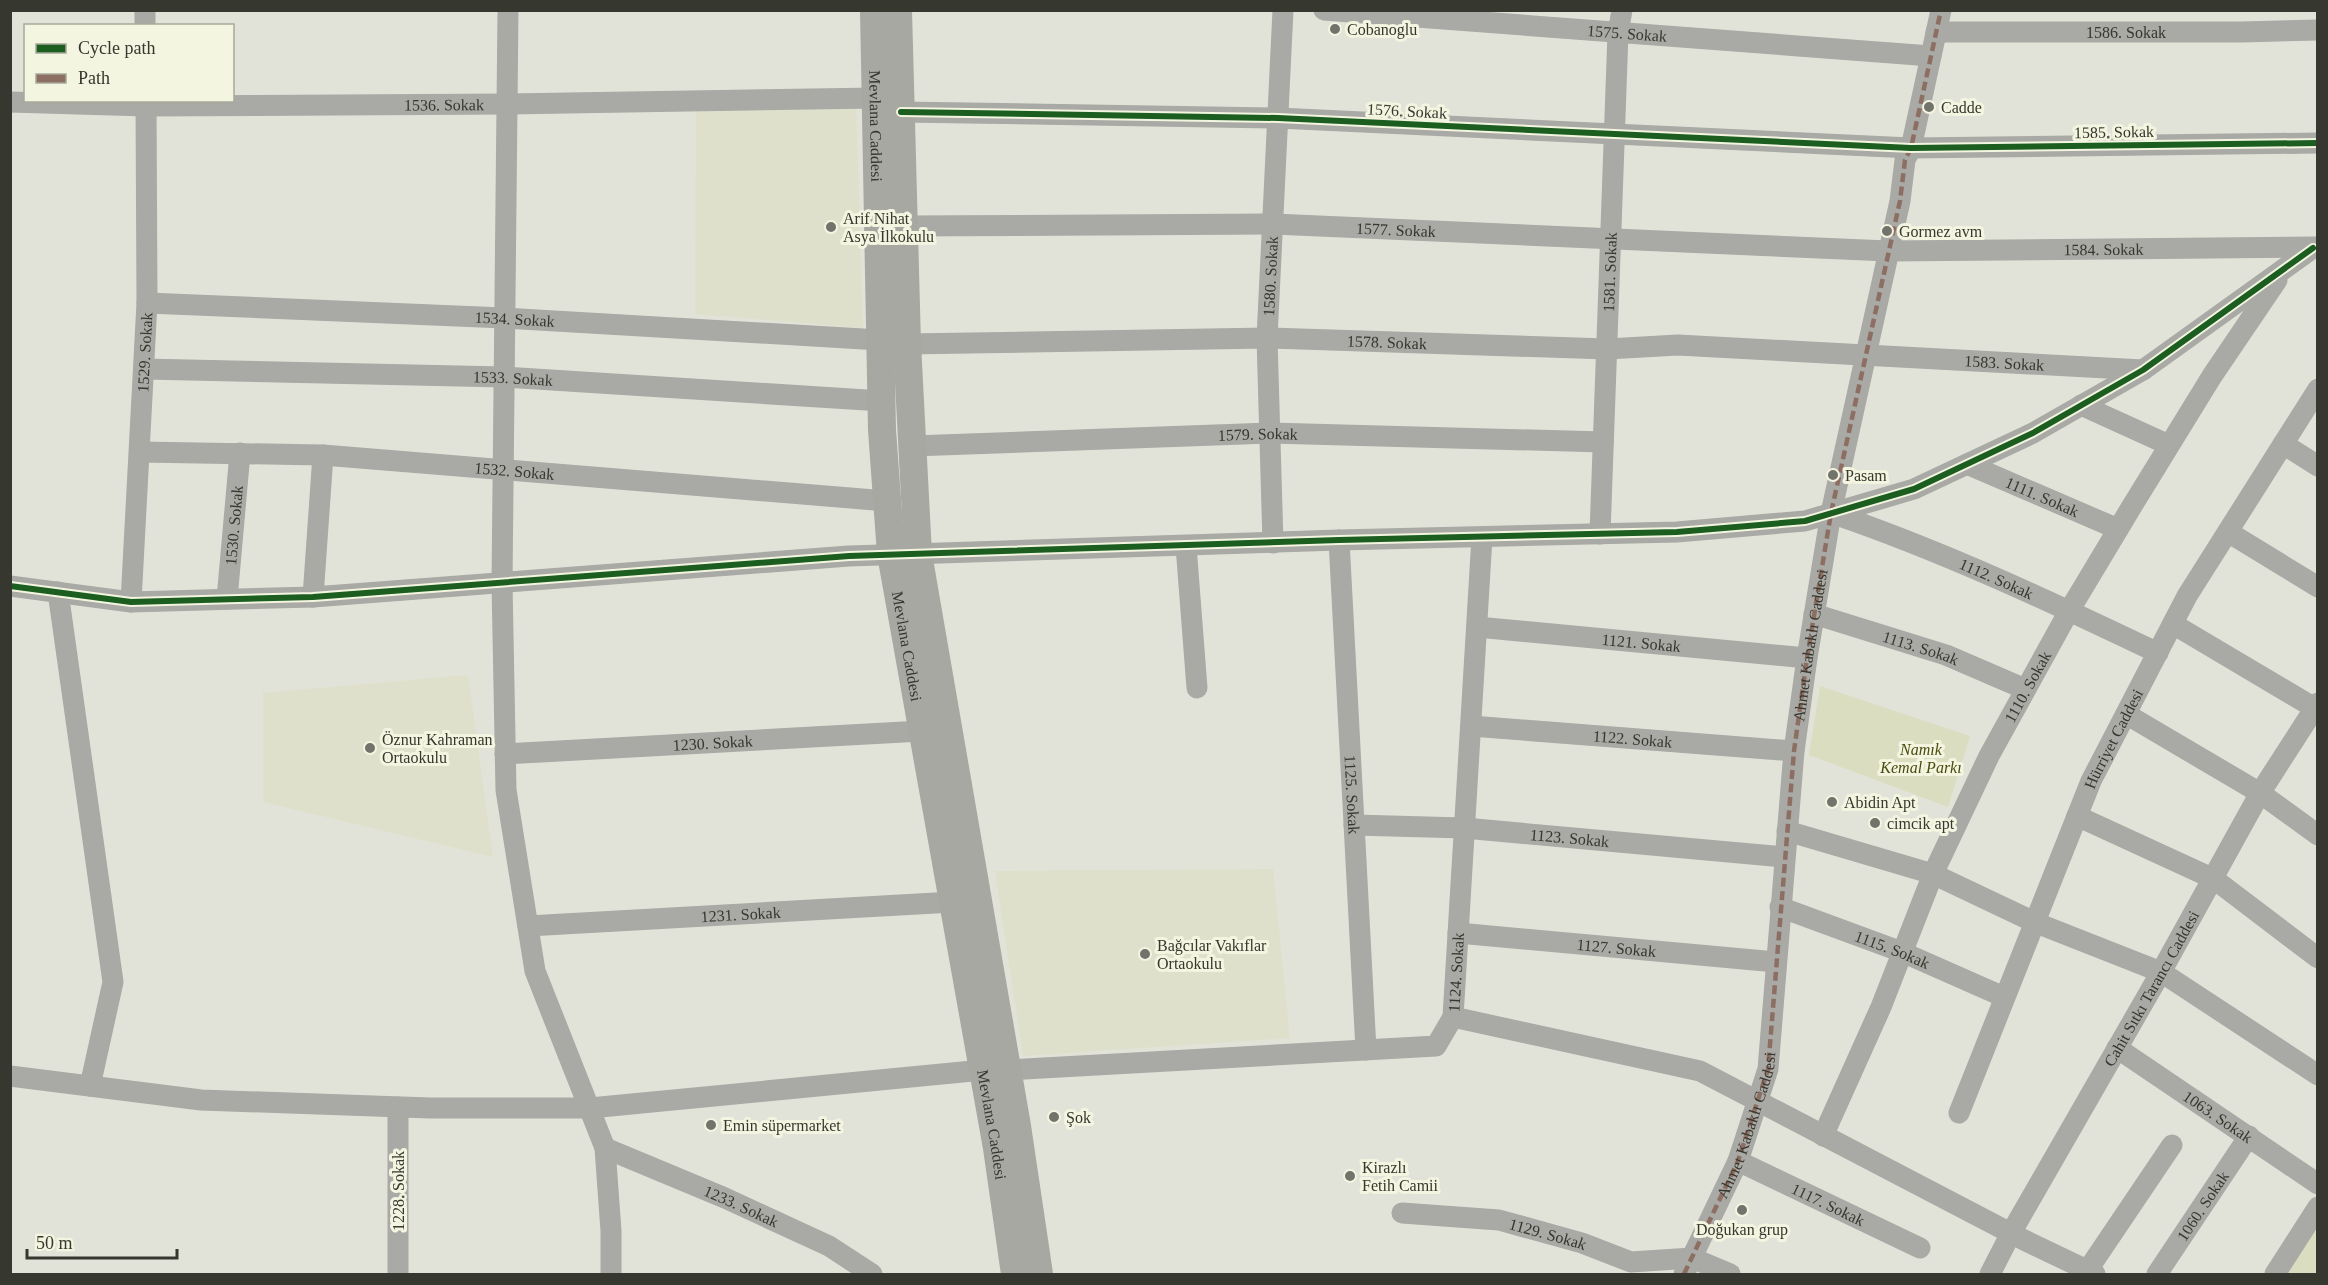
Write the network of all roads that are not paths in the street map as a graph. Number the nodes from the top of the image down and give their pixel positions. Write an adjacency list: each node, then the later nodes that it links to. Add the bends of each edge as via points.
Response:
1 (508, 10): 15 (street)
2 (874, 10): 12 (main road, Mevlana Caddesi)
3 (898, 10): 16 (main road, Mevlana Caddesi)
4 (1283, 10): 17 (street, 1580. Sokak)
5 (1324, 10): 10 (street, 1575. Sokak)
6 (1622, 10): 10 (street, 1581. Sokak)
7 (1941, 10): 9 (street, Ahmet Kabaklı Caddesi)
8 (2318, 30): 9 (street, 1586. Sokak)
9 (1936, 32): 11 (street, Ahmet Kabaklı Caddesi)
10 (1618, 33): 11 (street, 1575. Sokak); 18 (street, 1581. Sokak)
11 (1931, 56): 20 (street, Ahmet Kabaklı Caddesi)
12 (876, 98): 15 (street, 1536. Sokak); 30 (main road, Mevlana Caddesi)
13 (10, 102): 14 (street, 1536. Sokak)
14 (146, 103): 15 (street, 1536. Sokak); 27 (street, 1529. Sokak)
15 (507, 104): 28 (street)
16 (901, 112): 17 (street, 1576. Sokak); 22 (main road, Mevlana Caddesi)
17 (1278, 118): 18 (street, 1576. Sokak); 21 (street, 1580. Sokak)
18 (1614, 134): 20 (street, 1576. Sokak); 23 (street, 1581. Sokak)
19 (2318, 143): 20 (street, 1585. Sokak)
20 (1911, 148): 25 (street, Ahmet Kabaklı Caddesi, via 1905,160)
21 (1273, 224): 22 (street, 1577. Sokak); 23 (street, 1577. Sokak); 29 (street, 1580. Sokak)
22 (904, 226): 30 (main road, Mevlana Caddesi)
23 (1611, 240): 25 (street, 1577. Sokak); 31 (street, 1581. Sokak)
24 (2315, 247): 25 (street, 1584. Sokak); 26 (street)
25 (1888, 251): 32 (street, Ahmet Kabaklı Caddesi)
26 (2285, 268): 34 (street); 42 (street, 1110. Sokak)
27 (147, 303): 28 (street, 1534. Sokak); 33 (street, 1529. Sokak)
28 (504, 318): 30 (street, 1534. Sokak); 35 (street)
29 (1267, 338): 30 (street, 1578. Sokak); 31 (street, 1578. Sokak); 39 (street, 1580. Sokak)
30 (893, 342): 37 (main road, Mevlana Caddesi); 43 (main road, Mevlana Caddesi)
31 (1607, 349): 32 (street, 1578. Sokak, via 1678,345); 40 (street, 1581. Sokak)
32 (1866, 354): 34 (street, 1583. Sokak); 51 (street, Ahmet Kabaklı Caddesi)
33 (144, 369): 35 (street, 1533. Sokak); 44 (street, 1529. Sokak)
34 (2143, 370): 38 (street)
35 (504, 377): 37 (street, 1533. Sokak); 49 (street)
36 (2318, 389): 41 (street, Hürriyet Caddesi)
37 (882, 401): 50 (main road, Mevlana Caddesi)
38 (2081, 405): 42 (street); 47 (street)
39 (1270, 433): 40 (street, 1579. Sokak); 43 (street, 1579. Sokak); 57 (street, 1580. Sokak)
40 (1604, 442): 54 (street, 1581. Sokak)
41 (2283, 444): 48 (street); 53 (street, Hürriyet Caddesi)
42 (2169, 445): 52 (street, 1110. Sokak)
43 (912, 446): 59 (main road, Mevlana Caddesi)
44 (141, 452): 45 (street, 1532. Sokak); 66 (street, 1529. Sokak)
45 (240, 453): 46 (street, 1532. Sokak); 65 (street, 1530. Sokak)
46 (323, 455): 49 (street, 1532. Sokak); 64 (street)
47 (1967, 464): 51 (street, via 1914,489); 52 (street, 1111. Sokak)
48 (2318, 466)
49 (503, 471): 50 (street, 1532. Sokak); 60 (street)
50 (887, 501): 59 (main road, Mevlana Caddesi)
51 (1831, 513): 54 (street, via 1805,521); 67 (street, 1112. Sokak, via 1893,534); 68 (street, Ahmet Kabaklı Caddesi)
52 (2118, 529): 67 (street, 1110. Sokak)
53 (2228, 532): 62 (street); 69 (street, Hürriyet Caddesi)
54 (1600, 534): 55 (street)
55 (1482, 537): 56 (street); 70 (street, 1124. Sokak)
56 (1339, 540): 57 (street); 83 (street, 1125. Sokak)
57 (1273, 543): 58 (street)
58 (1186, 546): 59 (street); 73 (street)
59 (904, 554): 60 (street); 78 (main road, Mevlana Caddesi); 103 (main road, Mevlana Caddesi)
60 (502, 583): 64 (street); 80 (street)
61 (10, 586): 63 (street)
62 (2318, 588)
63 (58, 592): 66 (street); 106 (street, via 113,982)
64 (313, 597): 65 (street)
65 (227, 599): 66 (street)
66 (131, 602)
67 (2069, 611): 71 (street, 1112. Sokak); 74 (street, 1110. Sokak)
68 (1814, 614): 72 (street, Ahmet Kabaklı Caddesi); 74 (street, 1113. Sokak, via 1946,655)
69 (2173, 624): 71 (street, Hürriyet Caddesi); 75 (street)
70 (1477, 627): 72 (street, 1121. Sokak); 77 (street, 1124. Sokak)
71 (2158, 653): 76 (street, Hürriyet Caddesi)
72 (1807, 658): 79 (street, Ahmet Kabaklı Caddesi)
73 (1197, 688)
74 (2025, 689): 88 (street, 1110. Sokak)
75 (2316, 707): 81 (street, Cahit Sıtkı Tarancı Caddesi)
76 (2126, 714): 81 (street); 82 (street, Hürriyet Caddesi)
77 (1471, 726): 79 (street, 1122. Sokak); 84 (street, 1124. Sokak)
78 (922, 731): 80 (street, 1230. Sokak); 90 (main road, Mevlana Caddesi)
79 (1794, 751): 85 (street, Ahmet Kabaklı Caddesi)
80 (505, 754): 93 (street, via 506,790)
81 (2260, 794): 86 (street); 89 (street, Cahit Sıtkı Tarancı Caddesi)
82 (2077, 816): 89 (street); 92 (street, Hürriyet Caddesi)
83 (1354, 825): 84 (street, 1123. Sokak); 102 (street, 1125. Sokak)
84 (1464, 828): 87 (street, 1123. Sokak); 94 (street, 1124. Sokak)
85 (1787, 831): 87 (street, Ahmet Kabaklı Caddesi); 88 (street)
86 (2318, 836)
87 (1784, 857): 91 (street, Ahmet Kabaklı Caddesi)
88 (1933, 874): 92 (street); 95 (street, 1110. Sokak)
89 (2214, 879): 96 (street); 98 (street, Cahit Sıtkı Tarancı Caddesi)
90 (953, 902): 93 (street, 1231. Sokak); 103 (main road, Mevlana Caddesi)
91 (1780, 907): 95 (street, 1115. Sokak); 97 (street, Ahmet Kabaklı Caddesi)
92 (2034, 922): 98 (street); 99 (street, Hürriyet Caddesi)
93 (528, 926): 109 (street, via 535,971)
94 (1458, 933): 97 (street, 1127. Sokak); 100 (street, 1124. Sokak)
95 (1902, 952): 99 (street, 1115. Sokak); 111 (street, 1110. Sokak)
96 (2318, 958)
97 (1776, 962): 107 (street, Ahmet Kabaklı Caddesi, via 1768,1069)
98 (2161, 972): 101 (street, Cahit Sıtkı Tarancı Caddesi); 104 (street)
99 (2004, 997): 110 (street, Hürriyet Caddesi)
100 (1453, 1017): 102 (street, 1124. Sokak, via 1436,1046); 107 (street, via 1700,1071)
101 (2117, 1048): 112 (street, 1063. Sokak); 119 (street, Cahit Sıtkı Tarancı Caddesi)
102 (1366, 1050): 103 (street, 1124. Sokak)
103 (995, 1070): 109 (street, 1124. Sokak); 126 (main road, Mevlana Caddesi, via 997,1148); 127 (main road, Mevlana Caddesi)
104 (2318, 1075)
105 (10, 1076): 106 (street, 1124. Sokak)
106 (90, 1086): 108 (street, 1124. Sokak, via 201,1100)
107 (1758, 1102): 111 (street); 115 (street, Ahmet Kabaklı Caddesi)
108 (398, 1107): 109 (street, 1124. Sokak); 124 (street, 1228. Sokak)
109 (590, 1108): 114 (street)
110 (1959, 1113)
111 (1823, 1136): 119 (street)
112 (2249, 1136): 116 (street, 1063. Sokak); 130 (street, 1060. Sokak)
113 (2172, 1145): 123 (street)
114 (605, 1148): 122 (street); 125 (street, 1233. Sokak, via 829,1246)
115 (1738, 1161): 120 (street, 1117. Sokak); 121 (street, Ahmet Kabaklı Caddesi)
116 (2318, 1184)
117 (2318, 1207): 131 (street)
118 (1402, 1213): 121 (street, 1129. Sokak, via 1498,1220 1582,1243 1631,1262)
119 (2011, 1233): 123 (street); 129 (street, Cahit Sıtkı Tarancı Caddesi)
120 (1920, 1248)
121 (1688, 1266): 128 (street)
122 (616, 1272)
123 (2091, 1273)
124 (398, 1275)
125 (872, 1275)
126 (1015, 1275)
127 (1039, 1275)
128 (1730, 1275)
129 (1990, 1275)
130 (2157, 1275)
131 (2275, 1275)

